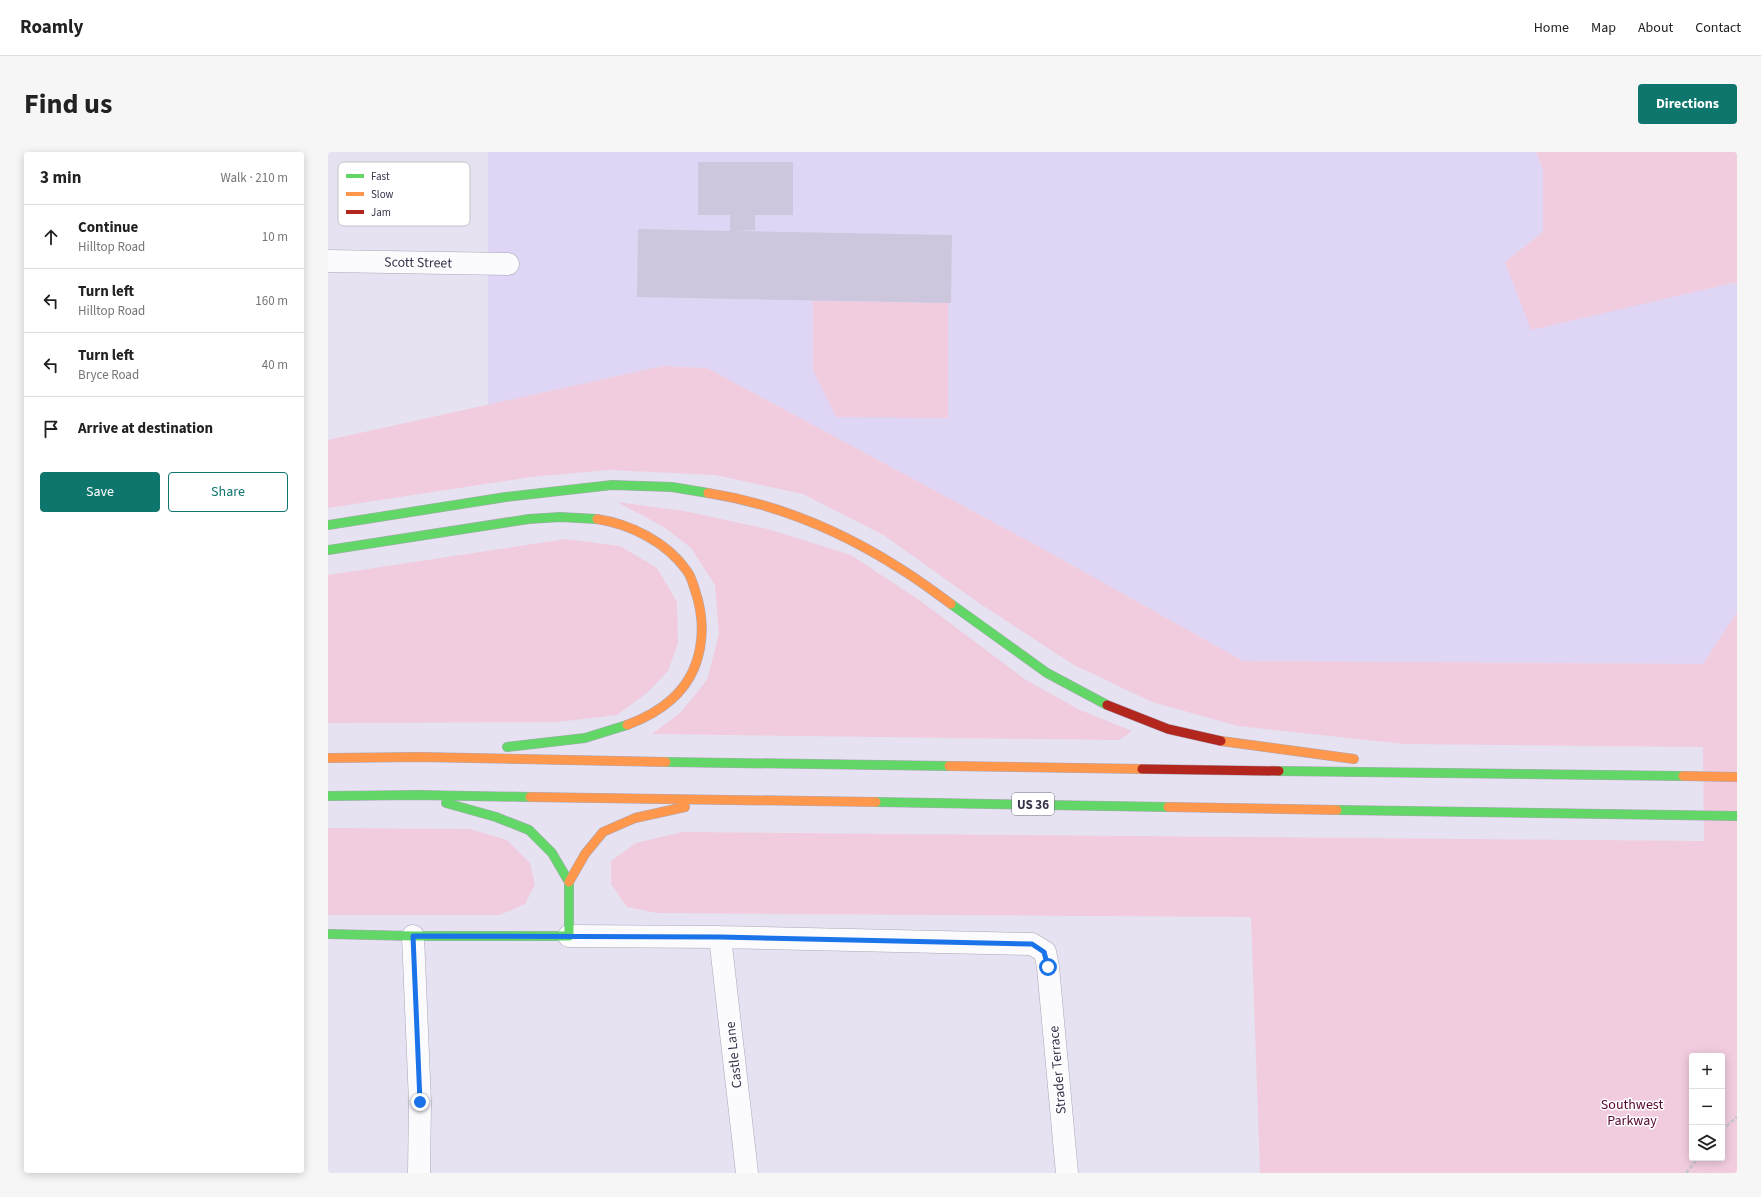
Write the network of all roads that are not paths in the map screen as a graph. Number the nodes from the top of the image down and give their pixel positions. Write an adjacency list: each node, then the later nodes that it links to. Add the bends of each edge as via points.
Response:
1 (328, 261): 2 (street, Scott Street)
2 (508, 264)
3 (328, 525): 7 (main road, via 513,496 612,485 672,487 727,496 780,510 822,526 865,547 904,571 1047,673 1105,704 1168,728 1222,741)
4 (328, 550): 5 (main road, via 514,521 572,516 606,519 635,530 667,550 688,572 698,596 703,622 701,646 694,670 686,684 659,709 617,730 588,738)
5 (420, 757): 6 (main road); 9 (main road)
6 (328, 758)
7 (1364, 761)
8 (1379, 763): 9 (main road)
9 (1450, 772): 10 (main road)
10 (1737, 777)
11 (418, 795): 12 (main road, US 36); 13 (main road, US 36); 15 (main road, via 496,817 529,830 552,853)
12 (328, 796)
13 (722, 799): 14 (main road, US 36); 15 (main road, via 635,818 603,832 585,854)
14 (1737, 816)
15 (569, 882): 18 (main road)
16 (328, 934): 17 (main road)
17 (413, 936): 18 (main road); 20 (street, via 420,1102)
18 (569, 936): 19 (street, Strader Terrace)
19 (720, 937): 21 (street, Castle Lane); 22 (street, Strader Terrace, via 1032,944 1044,952 1048,967)
20 (419, 1173)
21 (747, 1173)
22 (1066, 1173)

